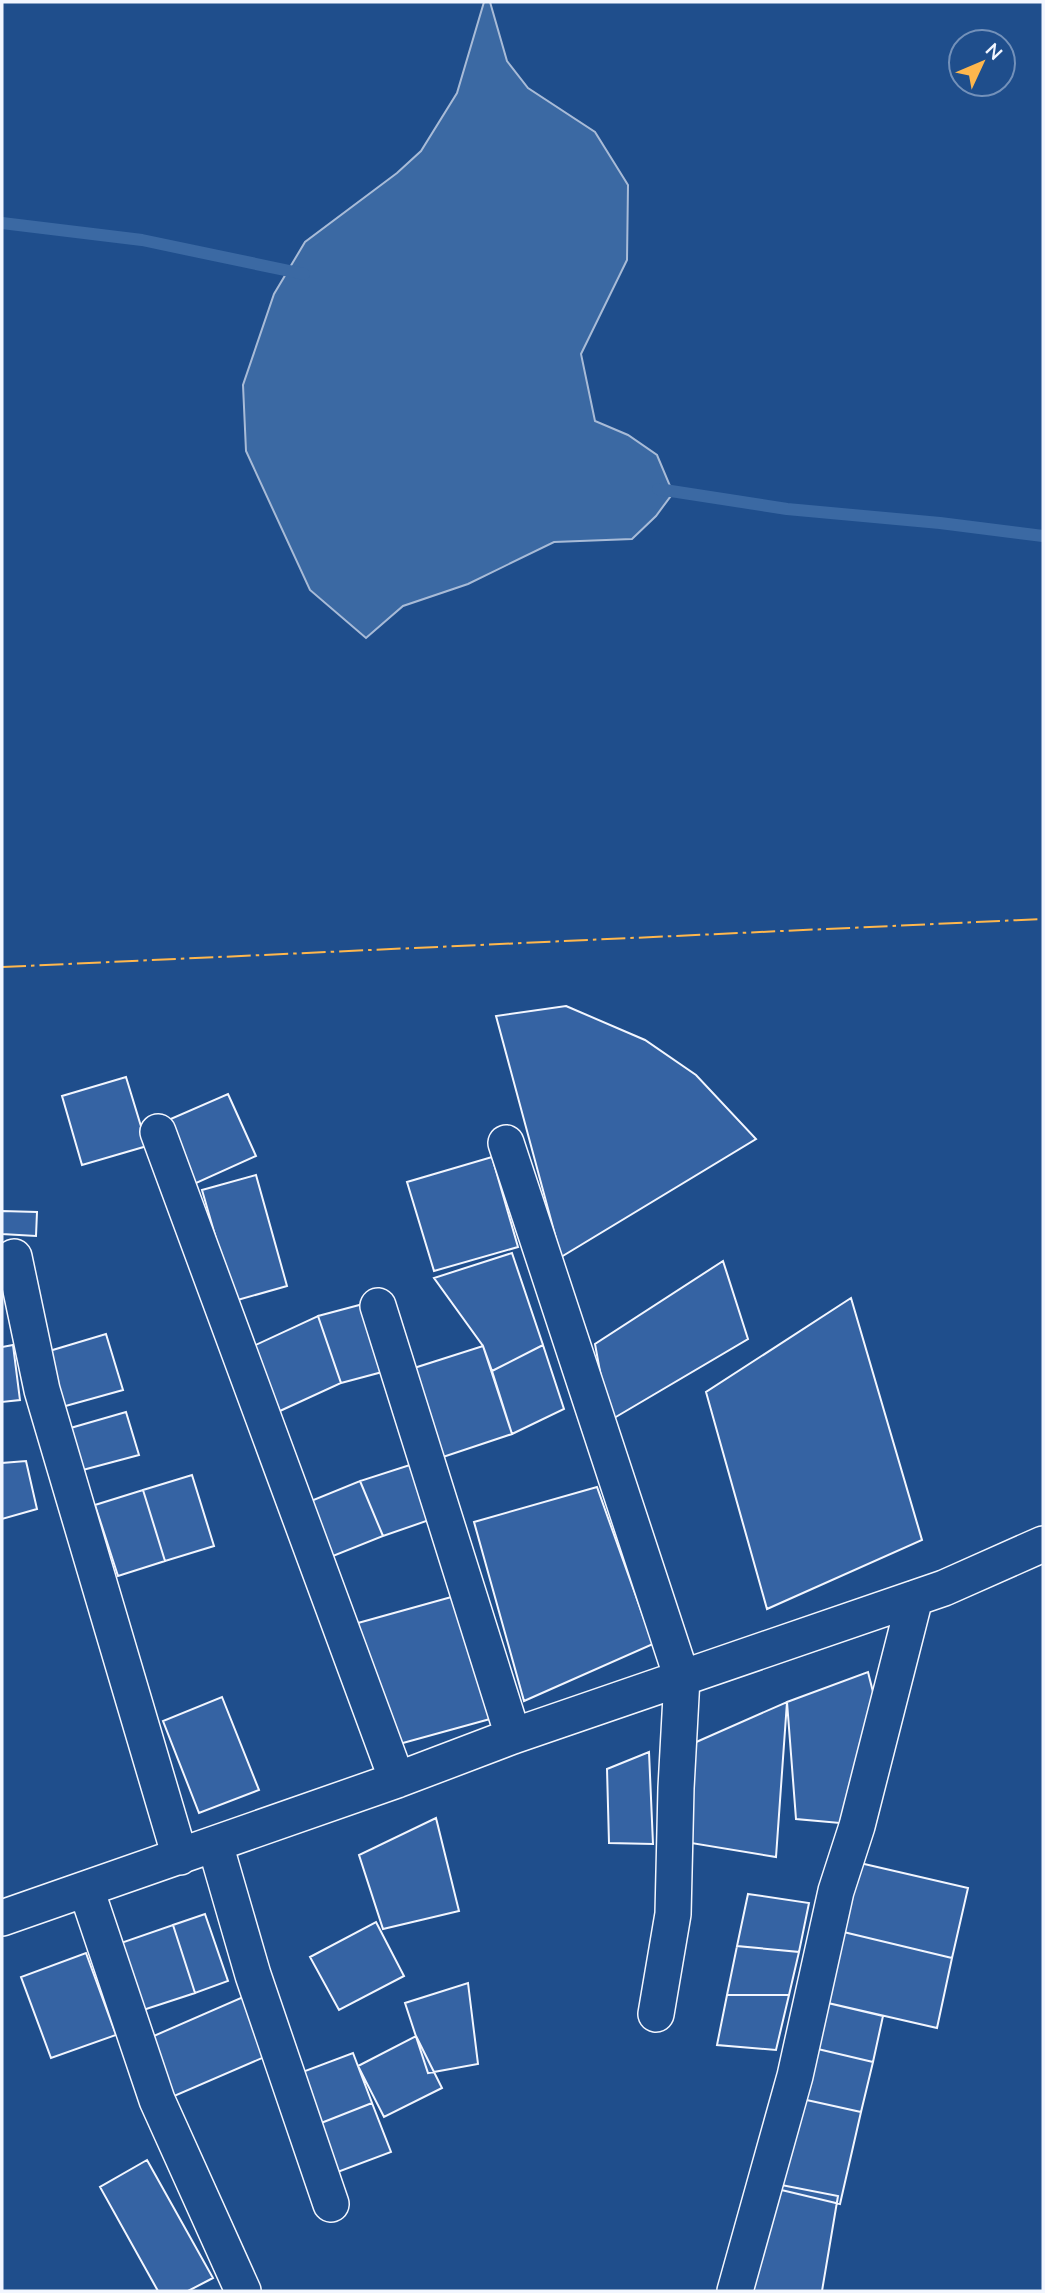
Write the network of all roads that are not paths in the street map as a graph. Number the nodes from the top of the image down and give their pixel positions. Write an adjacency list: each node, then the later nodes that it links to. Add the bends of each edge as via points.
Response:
1 (158, 1132): 9 (street)
2 (506, 1143): 7 (street)
3 (14, 1257): 11 (street, via 42,1390)
4 (378, 1306): 8 (street)
5 (1043, 1544): 6 (street)
6 (915, 1598): 7 (street); 17 (street, via 836,1891 795,2076)
7 (682, 1678): 8 (street); 14 (street, via 673,1914)
8 (513, 1736): 9 (street)
9 (397, 1780): 10 (street)
10 (215, 1844): 11 (street); 15 (street, via 253,1975)
11 (180, 1857): 12 (street)
12 (86, 1889): 13 (street); 16 (street, via 157,2100)
13 (2, 1918)
14 (656, 2014)
15 (331, 2204)
16 (243, 2291)
17 (735, 2291)

